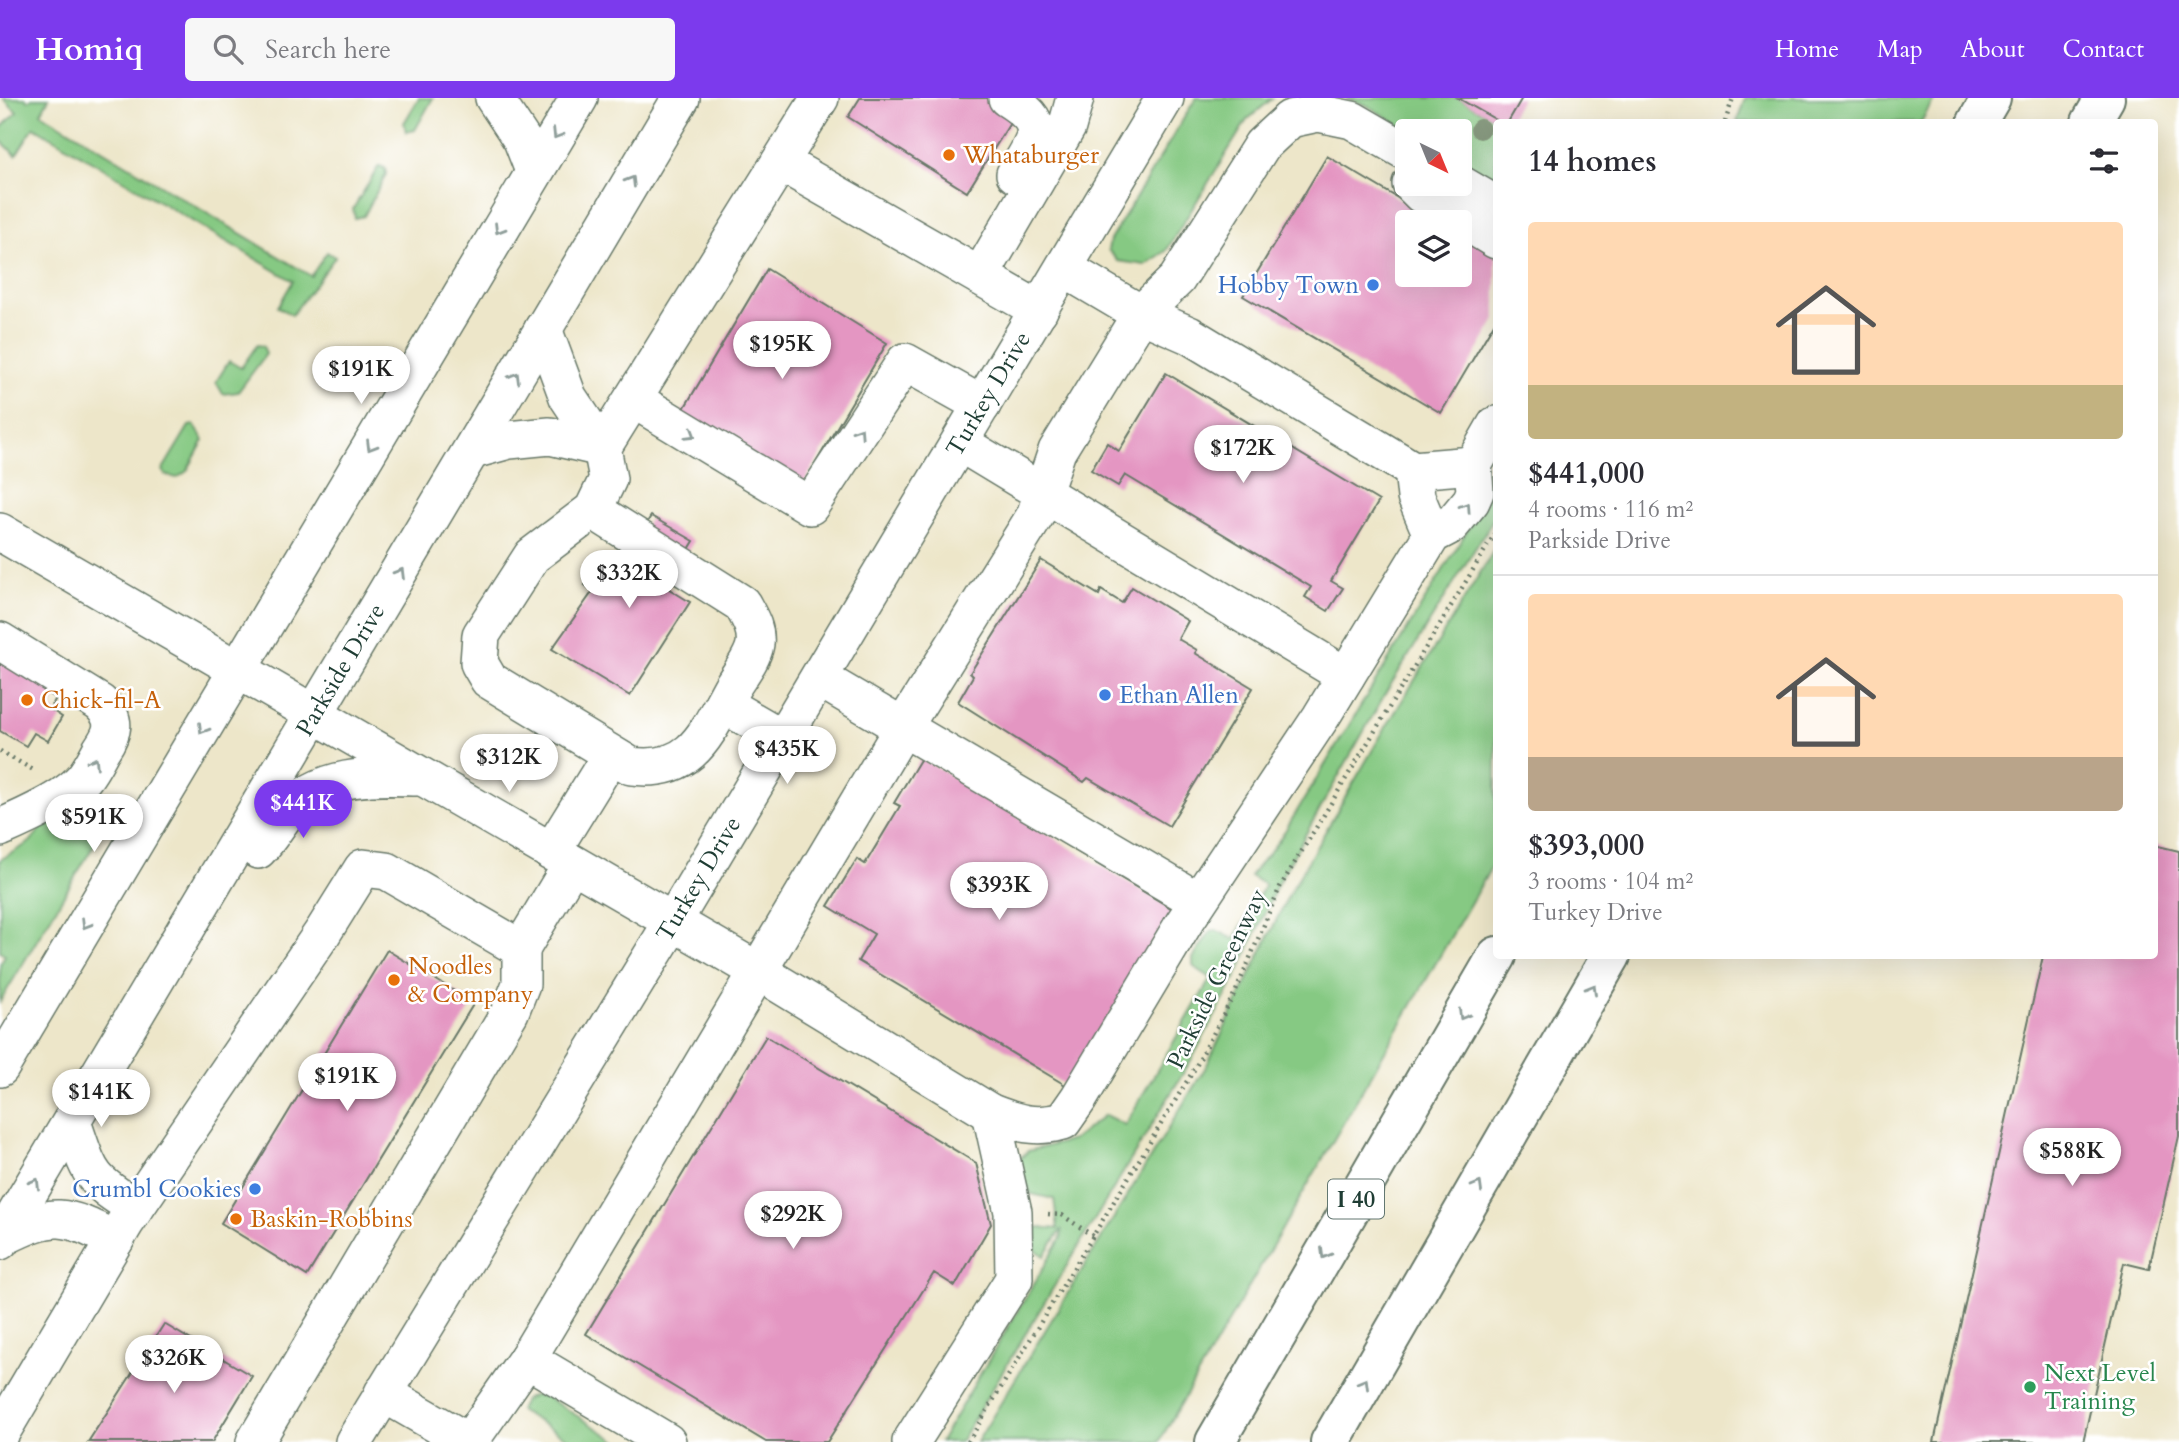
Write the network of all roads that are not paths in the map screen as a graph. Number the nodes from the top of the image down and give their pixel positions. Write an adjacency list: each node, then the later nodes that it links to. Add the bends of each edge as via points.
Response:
1 (494, 98): 16 (street, via 522,141)
2 (579, 98): 16 (street, one-way to 16)
3 (681, 98): 25 (street, Parkside Drive, one-way to 3)
4 (820, 98): 14 (street)
5 (1007, 98): 22 (street, via 1026,109 1036,128 1031,148)
6 (1075, 98): 22 (street, via 1067,127)
7 (1165, 98): 21 (street, Turkey Drive)
8 (1991, 98): 10 (highway)
9 (2105, 98): 11 (highway)
10 (1978, 119)
11 (2093, 119)
12 (1352, 120): 13 (street); 15 (street); 24 (street, via 1303,114 1273,132 1177,279)
13 (1395, 145)
14 (780, 162): 22 (street); 26 (street)
15 (1395, 166)
16 (534, 171): 39 (street, one-way to 39)
17 (1472, 191): 19 (street)
18 (1424, 196): 20 (street)
19 (1493, 203)
20 (1493, 238)
21 (1065, 269): 23 (street, Turkey Drive); 24 (street)
22 (970, 270): 23 (street)
23 (1039, 310): 27 (street, Turkey Drive)
24 (1142, 314): 33 (street, via 1189,335); 34 (street, via 1057,451)
25 (543, 329): 30 (street, via 568,397); 31 (street, Parkside Drive, one-way to 25)
26 (633, 399): 27 (street, one-way to 27, via 810,506 905,362); 30 (street)
27 (982, 405): 29 (street, Turkey Drive)
28 (1493, 430): 32 (street)
29 (960, 443): 34 (street); 41 (street, Turkey Drive)
30 (602, 448): 31 (street, via 550,436); 35 (street, via 608,479)
31 (473, 450): 43 (street, Parkside Drive, one-way to 31)
32 (1473, 465): 33 (street); 37 (street, one-way to 32, via 1451,525 1471,501)
33 (1413, 470): 37 (street, via 1416,497)
34 (1042, 493): 40 (street); 44 (street, via 1034,516)
35 (593, 510): 42 (street, via 742,604 755,627 755,646); 46 (street, via 532,556 477,648 489,680)
36 (0, 532): 39 (street)
37 (1432, 535): 40 (street)
38 (0, 640): 48 (street, one-way to 38, via 84,778 111,735 113,723 100,702)
39 (238, 670): 43 (street); 59 (street, one-way to 59)
40 (1346, 676): 52 (street)
41 (819, 678): 44 (street); 45 (street, Turkey Drive)
42 (723, 704): 45 (street); 46 (street, via 701,744 674,762 650,768 631,766)
43 (316, 716): 47 (street); 53 (street, Parkside Drive)
44 (904, 726): 52 (street); 58 (street)
45 (782, 738): 54 (street, Turkey Drive)
46 (611, 755): 51 (street)
47 (420, 777): 51 (street); 53 (street, via 363,776 323,786 288,812 266,842)
48 (32, 813): 49 (street); 50 (street, via 13,842)
49 (0, 828)
50 (0, 849)
51 (562, 858): 54 (street); 55 (street)
52 (1198, 901): 60 (street, via 1063,1121 1023,1125)
53 (197, 914): 61 (street, Parkside Drive)
54 (672, 923): 58 (street); 66 (street, Turkey Drive)
55 (521, 949): 62 (street, via 387,871 363,868); 68 (street, via 522,984 510,1012)
56 (1495, 959): 73 (highway, I 40, one-way to 73)
57 (1609, 959): 74 (highway, one-way to 57)
58 (758, 971): 60 (street); 65 (street)
59 (0, 1068)
60 (991, 1113): 72 (street, via 1013,1212 1014,1279)
61 (72, 1122): 62 (street, via 88,1169 102,1187); 63 (street, Parkside Drive, one-way to 61)
62 (135, 1207): 64 (street)
63 (1, 1239): 64 (street, via 38,1219 75,1219)
64 (115, 1240): 67 (street)
65 (527, 1359): 70 (street); 71 (street)
66 (383, 1393): 69 (street, Turkey Drive); 70 (street)
67 (0, 1434)
68 (255, 1442)
69 (354, 1442)
70 (468, 1442)
71 (667, 1442)
72 (911, 1442)
73 (1215, 1442)
74 (1330, 1442)

